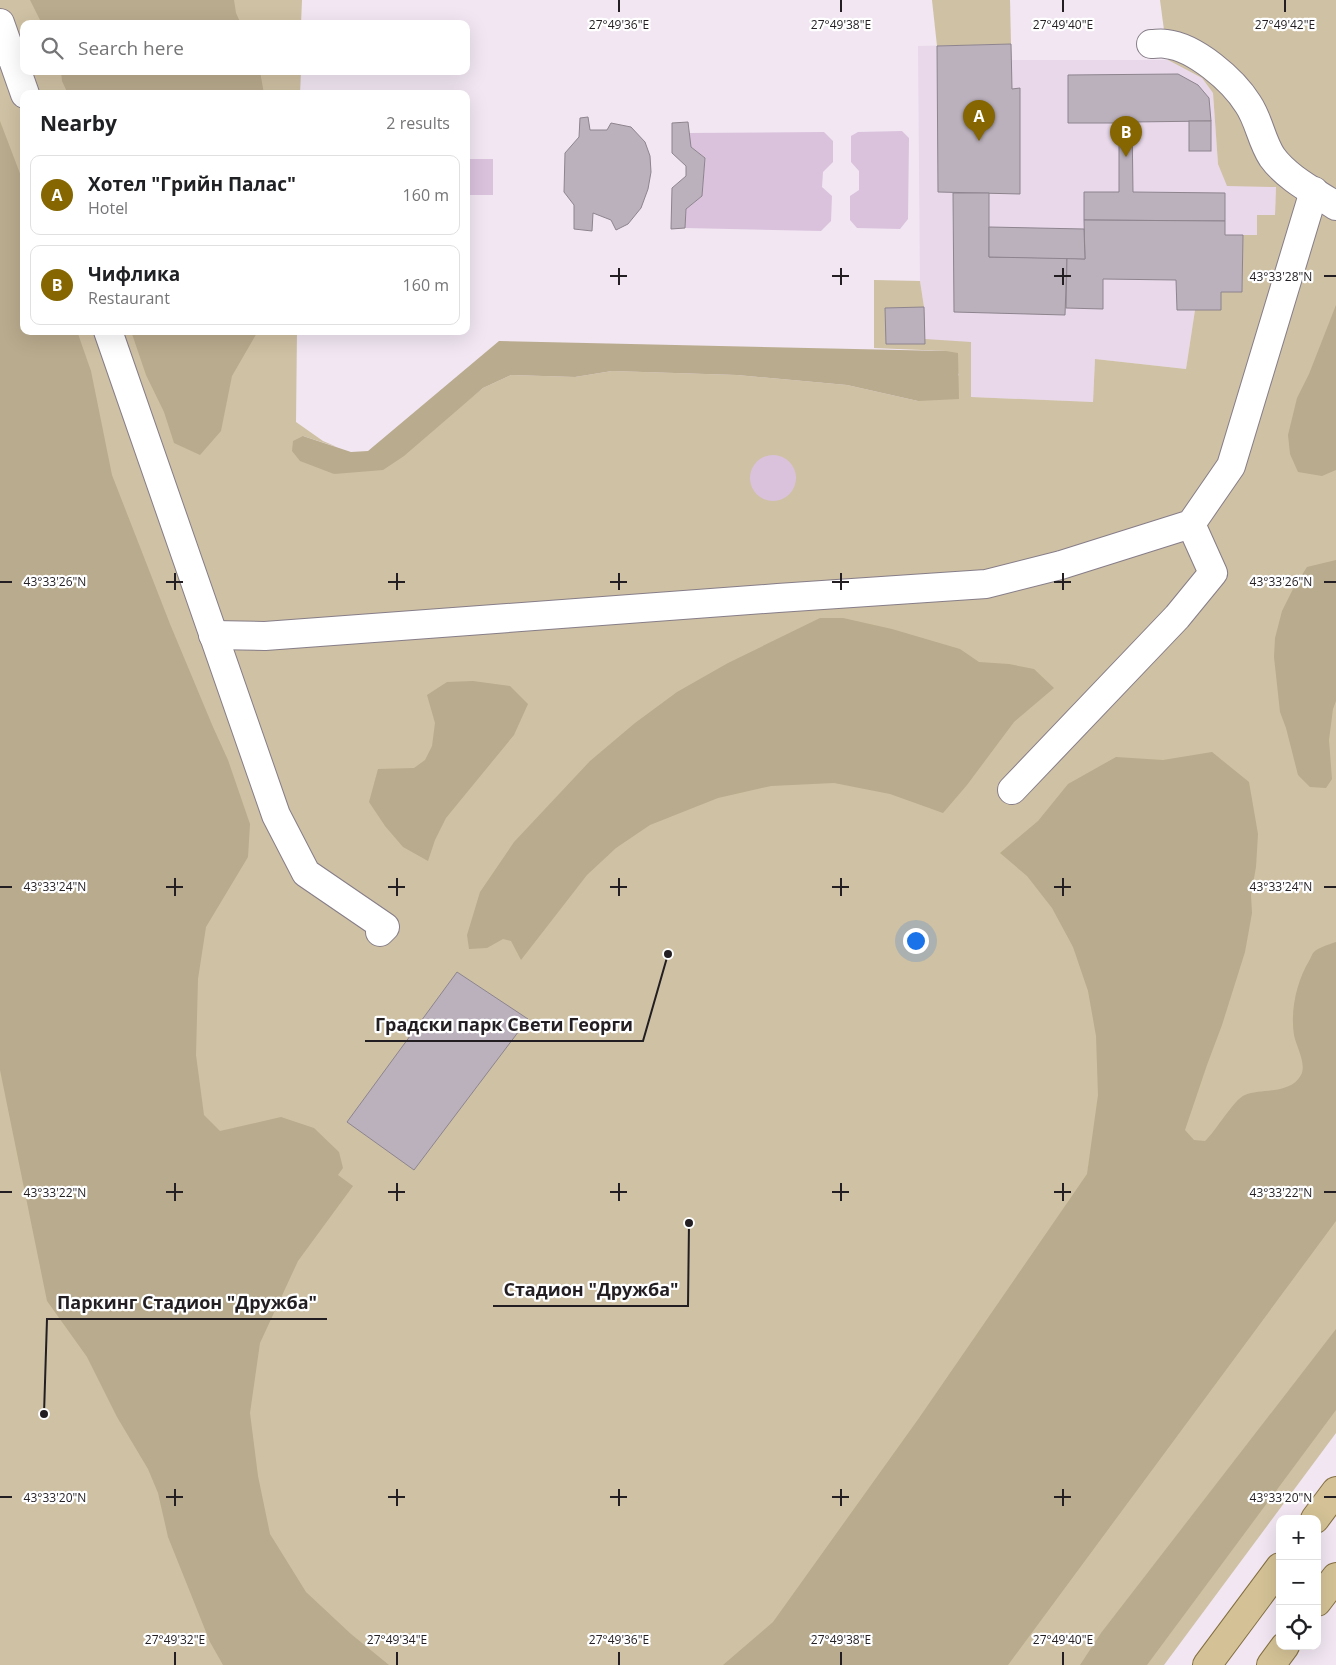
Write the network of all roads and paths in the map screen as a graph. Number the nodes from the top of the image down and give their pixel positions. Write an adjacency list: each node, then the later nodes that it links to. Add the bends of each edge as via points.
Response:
1 (0, 23): 3 (lane)
2 (1151, 44): 4 (lane, via 1167,44 1181,49 1219,71 1249,105 1263,142 1273,158 1285,170)
3 (24, 90)
4 (1329, 195): 6 (lane, via 1230,466)
5 (109, 335): 7 (lane)
6 (1191, 524): 7 (lane, via 1061,565 986,584 265,636); 8 (lane, via 1213,573 1177,617)
7 (213, 635): 9 (lane, via 276,815 306,872 385,927)
8 (1012, 790)
9 (380, 932)
10 (1336, 1490): 11 (main road)
11 (1318, 1515)
12 (1276, 1572): 16 (main road)
13 (1336, 1577): 14 (main road)
14 (1321, 1597)
15 (1282, 1650): 17 (main road)
16 (1207, 1665)
17 (1271, 1665)

